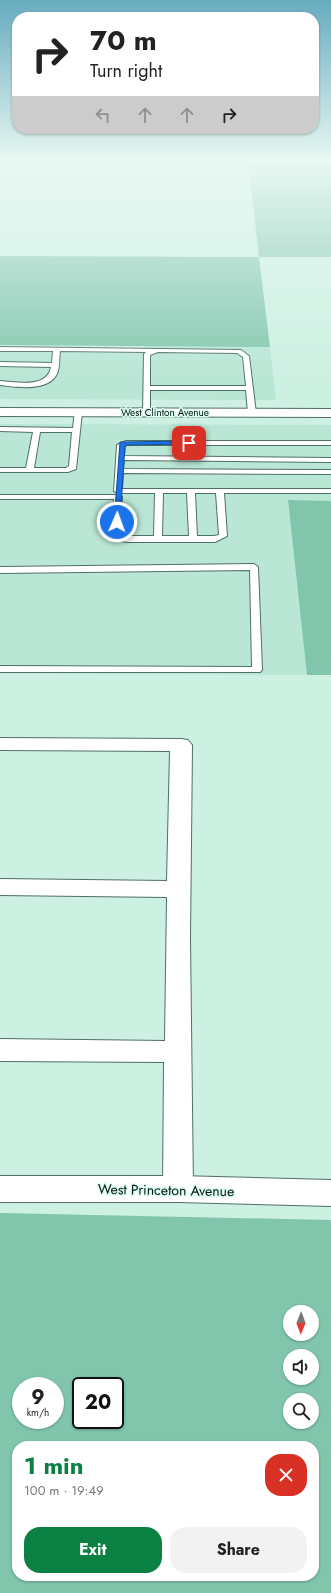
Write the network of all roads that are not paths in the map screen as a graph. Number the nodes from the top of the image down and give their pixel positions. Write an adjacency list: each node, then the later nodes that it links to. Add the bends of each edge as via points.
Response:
1 (0, 349): 2 (lane)
2 (57, 349): 3 (lane); 5 (lane)
3 (157, 350): 7 (lane, via 147,354); 8 (lane, via 239,351 246,356)
4 (0, 364): 5 (lane)
5 (54, 365): 6 (lane, via 53,375 47,382)
6 (0, 383)
7 (146, 388): 8 (lane); 11 (lane)
8 (249, 388): 12 (lane)
9 (0, 412): 10 (street, West Clinton Avenue)
10 (78, 412): 11 (street, West Clinton Avenue); 16 (lane)
11 (146, 412): 12 (street, West Clinton Avenue)
12 (252, 412): 13 (street, West Clinton Avenue)
13 (331, 413)
14 (0, 429): 15 (lane)
15 (37, 430): 16 (lane); 21 (lane)
16 (76, 430): 21 (lane, via 73,467 68,470)
17 (331, 444): 18 (lane, via 126,443 121,445)
18 (120, 458): 19 (lane); 22 (lane)
19 (331, 460)
20 (0, 470): 21 (lane)
21 (30, 470)
22 (119, 472): 23 (lane); 28 (lane)
23 (331, 472)
24 (158, 491): 25 (lane); 28 (lane); 30 (lane)
25 (191, 491): 26 (lane); 31 (lane)
26 (220, 491): 27 (lane); 31 (lane, via 223,536 215,539)
27 (331, 491)
28 (118, 494): 29 (lane); 30 (lane, via 116,534 119,538)
29 (0, 497)
30 (158, 539): 31 (lane)
31 (193, 539)
32 (0, 570): 33 (lane, via 254,567 257,670)
33 (0, 669)
34 (0, 744): 36 (street, via 181,745)
35 (0, 887): 36 (street)
36 (179, 890): 38 (street)
37 (0, 1050): 38 (street)
38 (178, 1052): 40 (street)
39 (0, 1189): 40 (street, West Princeton Avenue)
40 (178, 1189): 41 (street, West Princeton Avenue)
41 (331, 1193)

